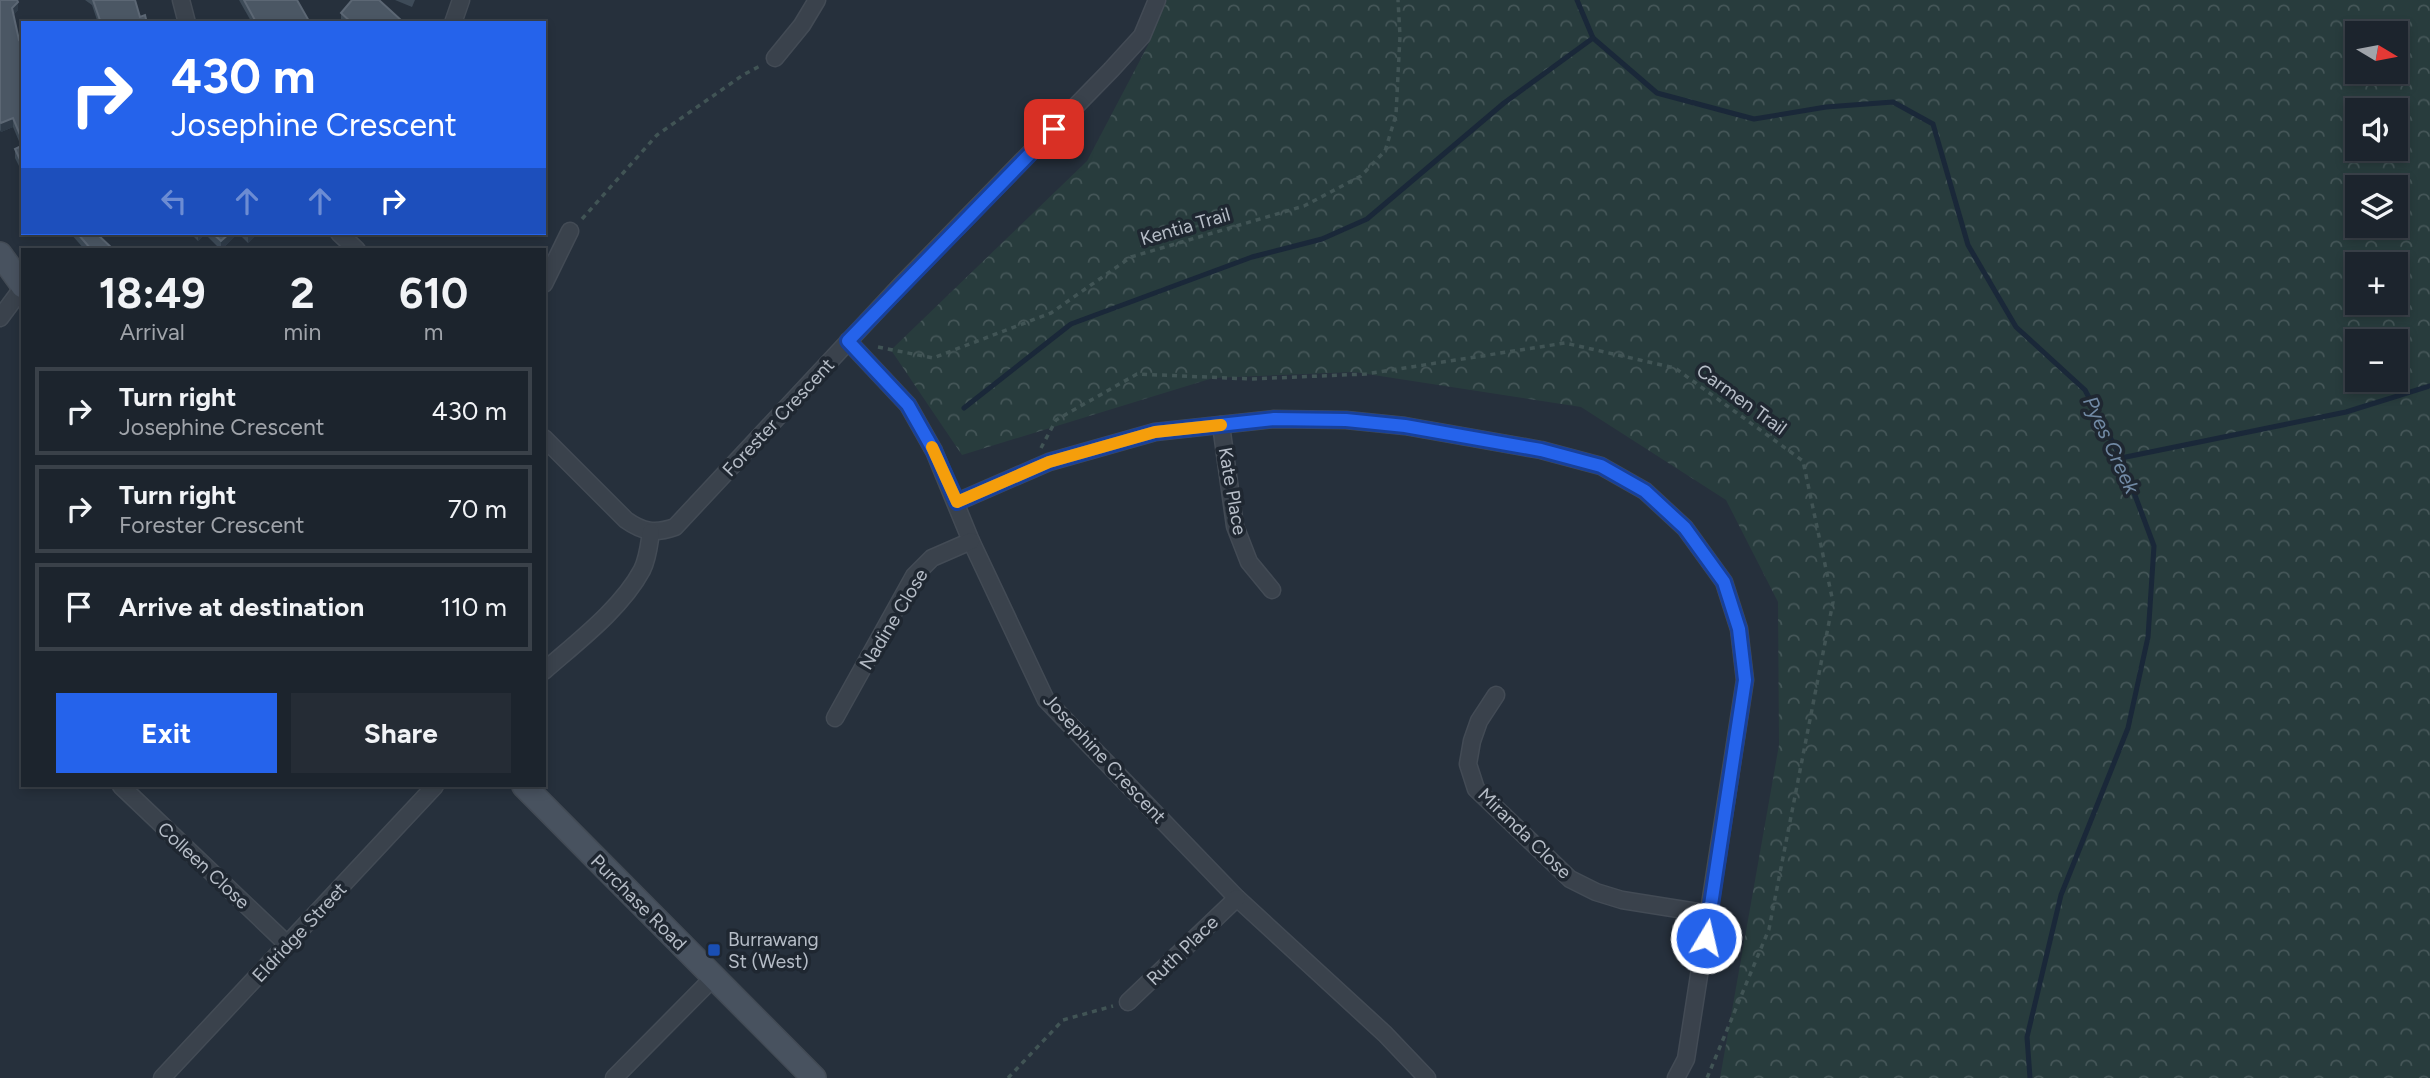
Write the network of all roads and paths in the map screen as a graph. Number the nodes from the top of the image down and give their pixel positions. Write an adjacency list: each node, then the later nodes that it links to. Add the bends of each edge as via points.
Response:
1 (181, 0): 6 (street)
2 (461, 0): 7 (street)
3 (817, 0): 8 (street)
4 (1157, 0): 17 (street, Forester Crescent, via 1142,36 1119,62)
5 (1398, 0): 17 (path, Kentia Trail, via 1396,115 1385,151 1361,176 1304,206 1131,257 1051,313 933,358)
6 (186, 21)
7 (454, 21)
8 (775, 58): 9 (path, via 657,135)
9 (570, 232): 13 (street)
10 (341, 235): 11 (street)
11 (355, 248)
12 (0, 254): 14 (main road)
13 (546, 280)
14 (21, 284)
15 (21, 290): 16 (street)
16 (0, 318)
17 (848, 341): 21 (street, Josephine Crescent, via 908,405); 22 (street, Forester Crescent, via 682,521)
18 (1221, 425): 20 (street, via 1155,432); 24 (street, Kate Place, via 1235,526 1248,562); 32 (street, via 1274,419 1346,420 1541,450 1601,466 1645,491 1685,528 1724,582 1739,629 1745,680)
19 (546, 440): 22 (street, via 626,520)
20 (1027, 471): 21 (street); 42 (path, Carmen Trail, via 1056,420 1137,374 1251,379 1366,374 1565,343 1675,368 1803,461 1833,603 1769,929)
21 (957, 502): 23 (street, Josephine Crescent)
22 (651, 533): 25 (street, via 642,569 613,608)
23 (971, 541): 27 (street, Nadine Close, via 932,558 914,576); 31 (street, Josephine Crescent, via 1046,700)
24 (1272, 590)
25 (546, 669)
26 (1496, 695): 32 (street, Miranda Close, via 1479,720 1472,741 1468,764 1476,789 1570,879 1622,900)
27 (835, 718)
28 (122, 787): 33 (street, Colleen Close)
29 (434, 787): 33 (street, Eldridge Street)
30 (525, 787): 34 (main road, Purchase Road)
31 (1237, 898): 35 (street, Ruth Place); 40 (street, Josephine Crescent)
32 (1710, 914): 41 (street, via 1686,1059)
33 (288, 944): 36 (street, Eldridge Street)
34 (715, 977): 37 (street); 38 (main road, Purchase Road)
35 (1128, 1002): 39 (path, via 1063,1020)
36 (162, 1078)
37 (614, 1078)
38 (814, 1078)
39 (1008, 1078)
40 (1427, 1078)
41 (1676, 1078)
42 (1707, 1078)

